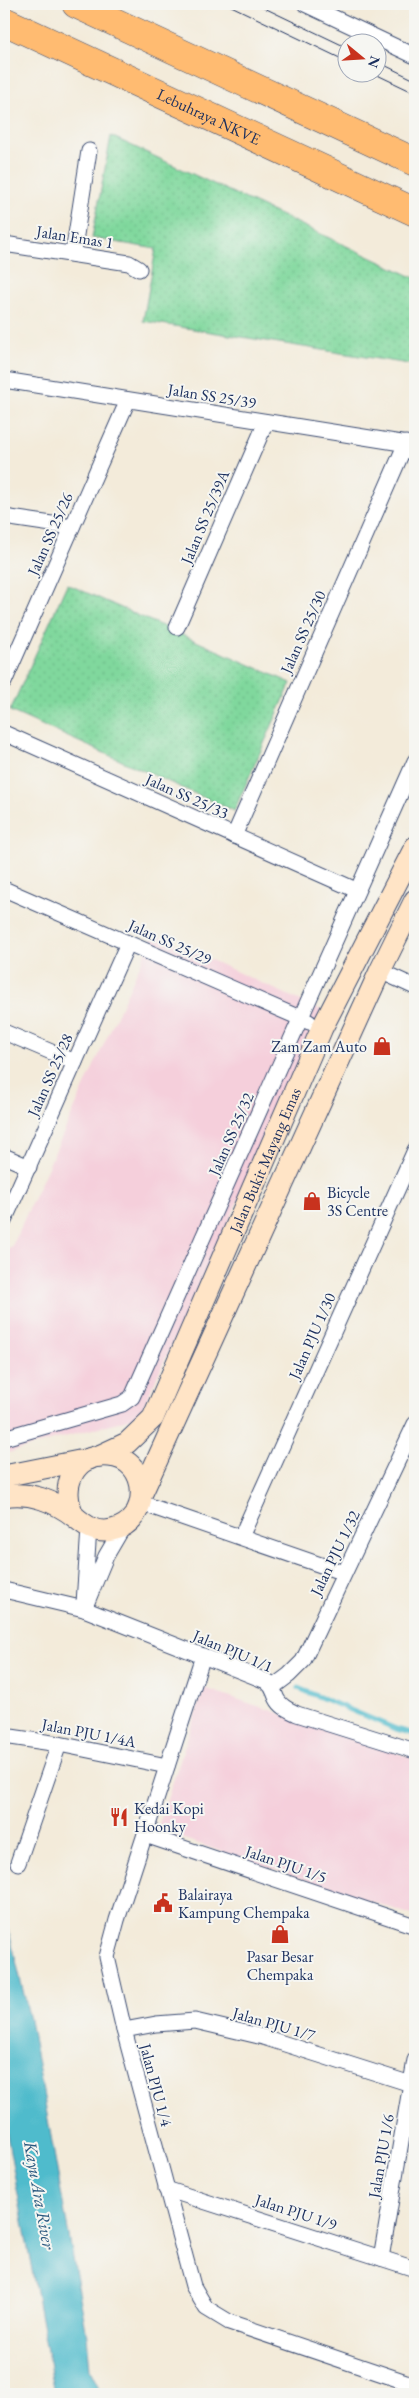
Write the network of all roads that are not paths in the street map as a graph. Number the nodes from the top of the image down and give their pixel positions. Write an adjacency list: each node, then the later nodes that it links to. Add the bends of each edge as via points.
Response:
1 (76, 4): 6 (highway)
2 (305, 4): 4 (street)
3 (4, 21): 7 (highway, Lebuhraya NKVE)
4 (415, 56)
5 (89, 151): 9 (street)
6 (415, 162)
7 (415, 212)
8 (4, 244): 9 (street, Jalan Emas 1)
9 (72, 254): 10 (street, Jalan Emas 1, via 129,263)
10 (139, 269)
11 (4, 380): 12 (street, Jalan SS 25/39)
12 (128, 400): 13 (street, Jalan SS 25/39); 16 (street, Jalan SS 25/26)
13 (266, 422): 14 (street, Jalan SS 25/39); 17 (street, Jalan SS 25/39A)
14 (410, 444): 21 (street, Jalan SS 25/30)
15 (4, 517): 16 (street)
16 (72, 527): 18 (street, Jalan SS 25/26)
17 (177, 627)
18 (4, 682)
19 (4, 733): 21 (street, Jalan SS 25/33)
20 (415, 762): 24 (street, Jalan SS 25/32)
21 (234, 836): 24 (street, Jalan SS 25/33)
22 (415, 847): 30 (main road, Jalan Bukit Mayang Emas)
23 (4, 889): 26 (street, Jalan SS 25/29)
24 (356, 890): 29 (street, Jalan SS 25/32)
25 (415, 900): 27 (main road, Jalan Bukit Mayang Emas)
26 (128, 943): 29 (street, Jalan SS 25/29); 32 (street, Jalan SS 25/28)
27 (380, 970): 28 (street); 43 (main road, Jalan Bukit Mayang Emas)
28 (415, 987)
29 (301, 1019): 30 (street, Jalan SS 25/29); 38 (street, Jalan SS 25/32, via 132,1397 122,1404)
30 (322, 1028): 40 (main road, Jalan Bukit Mayang Emas, via 153,1418 127,1443)
31 (4, 1032): 32 (street)
32 (75, 1062): 35 (street, Jalan SS 25/28)
33 (415, 1150): 46 (street, Jalan PJU 1/30)
34 (4, 1156): 35 (street)
35 (29, 1167): 36 (street, Jalan SS 25/28)
36 (4, 1221)
37 (415, 1424): 39 (street, Jalan PJU 1/32)
38 (4, 1438)
39 (409, 1452): 47 (street, Jalan PJU 1/32)
40 (94, 1457): 41 (main road); 43 (main road, via 111,1456 133,1468 140,1478); 44 (main road, via 80,1465 68,1484 67,1495)
41 (4, 1476)
42 (4, 1496): 44 (main road, via 41,1497)
43 (142, 1497): 45 (main road, via 137,1513); 46 (street)
44 (82, 1522): 45 (main road, via 106,1531); 49 (street)
45 (123, 1527): 49 (street, via 106,1556)
46 (240, 1537): 47 (street)
47 (344, 1573): 51 (street, Jalan PJU 1/32, via 304,1661)
48 (4, 1590): 49 (street, Jalan PJU 1/1)
49 (84, 1609): 50 (street, Jalan PJU 1/1)
50 (203, 1656): 51 (street, Jalan PJU 1/1, via 266,1681); 55 (street, Jalan PJU 1/4)
51 (273, 1687): 54 (street, Jalan PJU 1/1, via 283,1707 297,1714)
52 (4, 1736): 53 (street, Jalan PJU 1/4A)
53 (59, 1744): 55 (street, Jalan PJU 1/4A); 57 (street)
54 (415, 1751)
55 (167, 1766): 56 (street, Jalan PJU 1/4)
56 (145, 1835): 58 (street, Jalan PJU 1/5); 59 (street, Jalan PJU 1/4, via 107,1957)
57 (18, 1863)
58 (415, 1926)
59 (124, 2030): 61 (street, Jalan PJU 1/7, via 195,2021 263,2037); 62 (street, Jalan PJU 1/4)
60 (415, 2060): 61 (street, Jalan PJU 1/6)
61 (411, 2084): 63 (street, Jalan PJU 1/6)
62 (166, 2189): 63 (street, Jalan PJU 1/9); 65 (street, Jalan PJU 1/4, via 192,2286 206,2308 229,2322)
63 (381, 2258): 64 (street, Jalan PJU 1/9)
64 (415, 2269)
65 (415, 2385)

